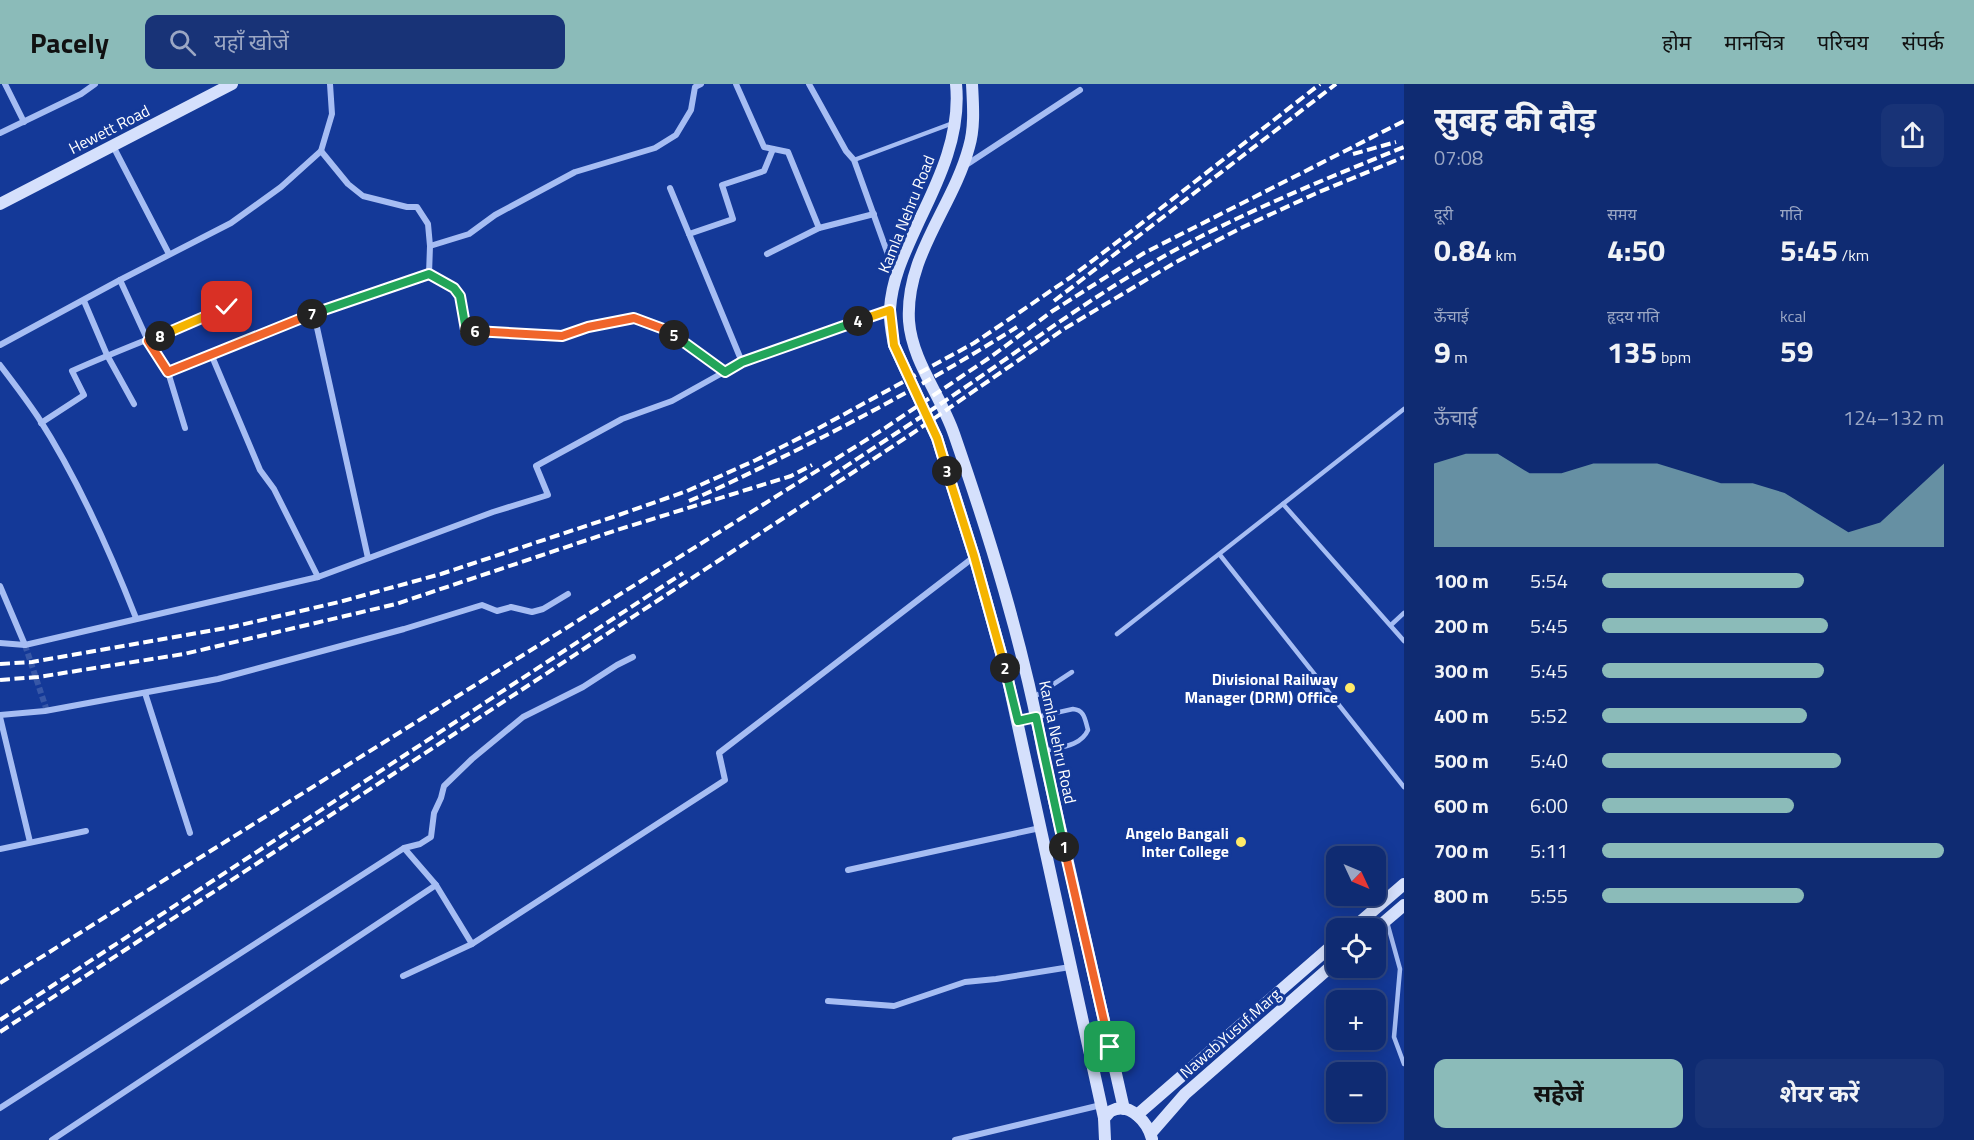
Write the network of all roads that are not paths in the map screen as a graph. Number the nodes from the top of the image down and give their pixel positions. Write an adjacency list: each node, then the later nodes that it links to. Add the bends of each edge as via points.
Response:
1 (5, 84): 11 (street)
2 (95, 84): 11 (street)
3 (232, 84): 14 (main road, Hewett Road)
4 (330, 84): 16 (street, via 332,114)
5 (701, 84): 24 (street, via 695,87 691,110 676,135 655,148 575,172 495,214 469,234)
6 (736, 84): 15 (street, via 764,147)
7 (809, 84): 17 (street)
8 (956, 84): 12 (main road, Kamla Nehru Road)
9 (972, 84): 18 (main road, Kamla Nehru Road, via 973,123)
10 (1080, 90): 18 (street)
11 (24, 122): 13 (street)
12 (955, 123): 17 (lane); 28 (main road, Kamla Nehru Road, via 943,168)
13 (0, 133)
14 (113, 146): 20 (main road, Hewett Road); 25 (street)
15 (773, 149): 22 (street, via 788,152); 23 (street, via 765,171 722,185 733,219)
16 (321, 151): 24 (street, via 363,196 417,207 428,224); 25 (street, via 281,187 231,223)
17 (854, 160): 21 (street)
18 (963, 168): 61 (main road, Kamla Nehru Road, via 930,232 915,272 909,321 916,352 957,441)
19 (670, 188): 23 (street)
20 (0, 204)
21 (874, 214): 22 (street); 28 (street)
22 (819, 228): 26 (street)
23 (689, 234): 38 (street)
24 (430, 246): 27 (street)
25 (169, 254): 29 (street)
26 (767, 255)
27 (429, 274): 33 (street); 41 (street, via 454,288 460,296 466,330 562,336 634,318 669,331)
28 (896, 275): 32 (main road, Kamla Nehru Road)
29 (120, 280): 30 (street); 34 (street)
30 (84, 301): 35 (street); 37 (street)
31 (227, 307): 34 (street)
32 (890, 310): 38 (street); 48 (main road, Kamla Nehru Road, via 894,345 937,438)
33 (314, 314): 36 (street); 49 (street)
34 (148, 341): 37 (street); 40 (street)
35 (0, 345)
36 (211, 354): 40 (street); 50 (street, via 260,470 274,489)
37 (107, 355): 42 (street); 44 (street, via 72,371 84,395)
38 (742, 362): 41 (street)
39 (0, 365): 44 (street)
40 (168, 372): 45 (street)
41 (725, 372): 49 (street, via 672,401 622,419 536,466 548,495)
42 (134, 404)
43 (1404, 409): 46 (lane)
44 (41, 423): 54 (street, via 84,498)
45 (185, 428)
46 (1283, 504): 47 (lane); 55 (lane)
47 (1220, 555): 56 (lane); 70 (lane)
48 (974, 556): 62 (main road, Kamla Nehru Road); 83 (street, via 718,753 725,780)
49 (368, 558): 50 (street)
50 (318, 577): 54 (street)
51 (0, 586): 59 (street)
52 (568, 594): 64 (street, via 532,612 511,607 497,611 482,605 218,679)
53 (1404, 613): 55 (lane)
54 (136, 618): 59 (street)
55 (1390, 626): 57 (lane)
56 (1117, 634)
57 (1404, 641)
58 (0, 643): 59 (street)
59 (24, 645)
60 (633, 657): 75 (street, via 523,717 505,731 444,786 434,813 431,837)
61 (1025, 667): 62 (main road); 65 (main road, Kamla Nehru Road)
62 (1006, 671): 68 (main road, Kamla Nehru Road)
63 (1072, 672): 65 (lane)
64 (145, 693): 66 (street); 73 (street)
65 (1032, 698): 67 (main road, Kamla Nehru Road)
66 (0, 716): 74 (street)
67 (1036, 717): 68 (lane); 69 (main road, Kamla Nehru Road); 69 (lane, via 1079,710 1088,730 1080,741)
68 (1018, 721): 71 (main road, Kamla Nehru Road)
69 (1043, 752): 92 (main road, Kamla Nehru Road)
70 (1404, 787)
71 (1040, 828): 77 (street); 85 (main road, Kamla Nehru Road)
72 (86, 831): 74 (street)
73 (190, 833)
74 (30, 842): 76 (street)
75 (404, 848): 79 (street); 91 (street)
76 (0, 849)
77 (848, 870)
78 (1404, 884): 81 (main road)
79 (436, 885): 83 (street); 96 (street)
80 (1404, 904): 82 (main road)
81 (1365, 918)
82 (1387, 919): 89 (lane, via 1400,969 1394,1037)
83 (472, 944): 87 (street)
84 (1326, 951): 93 (main road)
85 (1070, 967): 88 (street, via 964,982 894,1006); 90 (main road, Kamla Nehru Road)
86 (1326, 971): 95 (main road, Nawab Yusuf Marg, via 1185,1094)
87 (403, 976)
88 (828, 1001)
89 (1404, 1064)
90 (1101, 1106): 94 (main road, Kamla Nehru Road); 97 (street)
91 (0, 1108)
92 (1124, 1109): 93 (main road); 94 (main road, via 1111,1111)
93 (1137, 1115): 95 (main road)
94 (1104, 1118): 98 (main road, Kamla Nehru Road)
95 (1152, 1136)
96 (52, 1140)
97 (955, 1140)
98 (1106, 1140)

